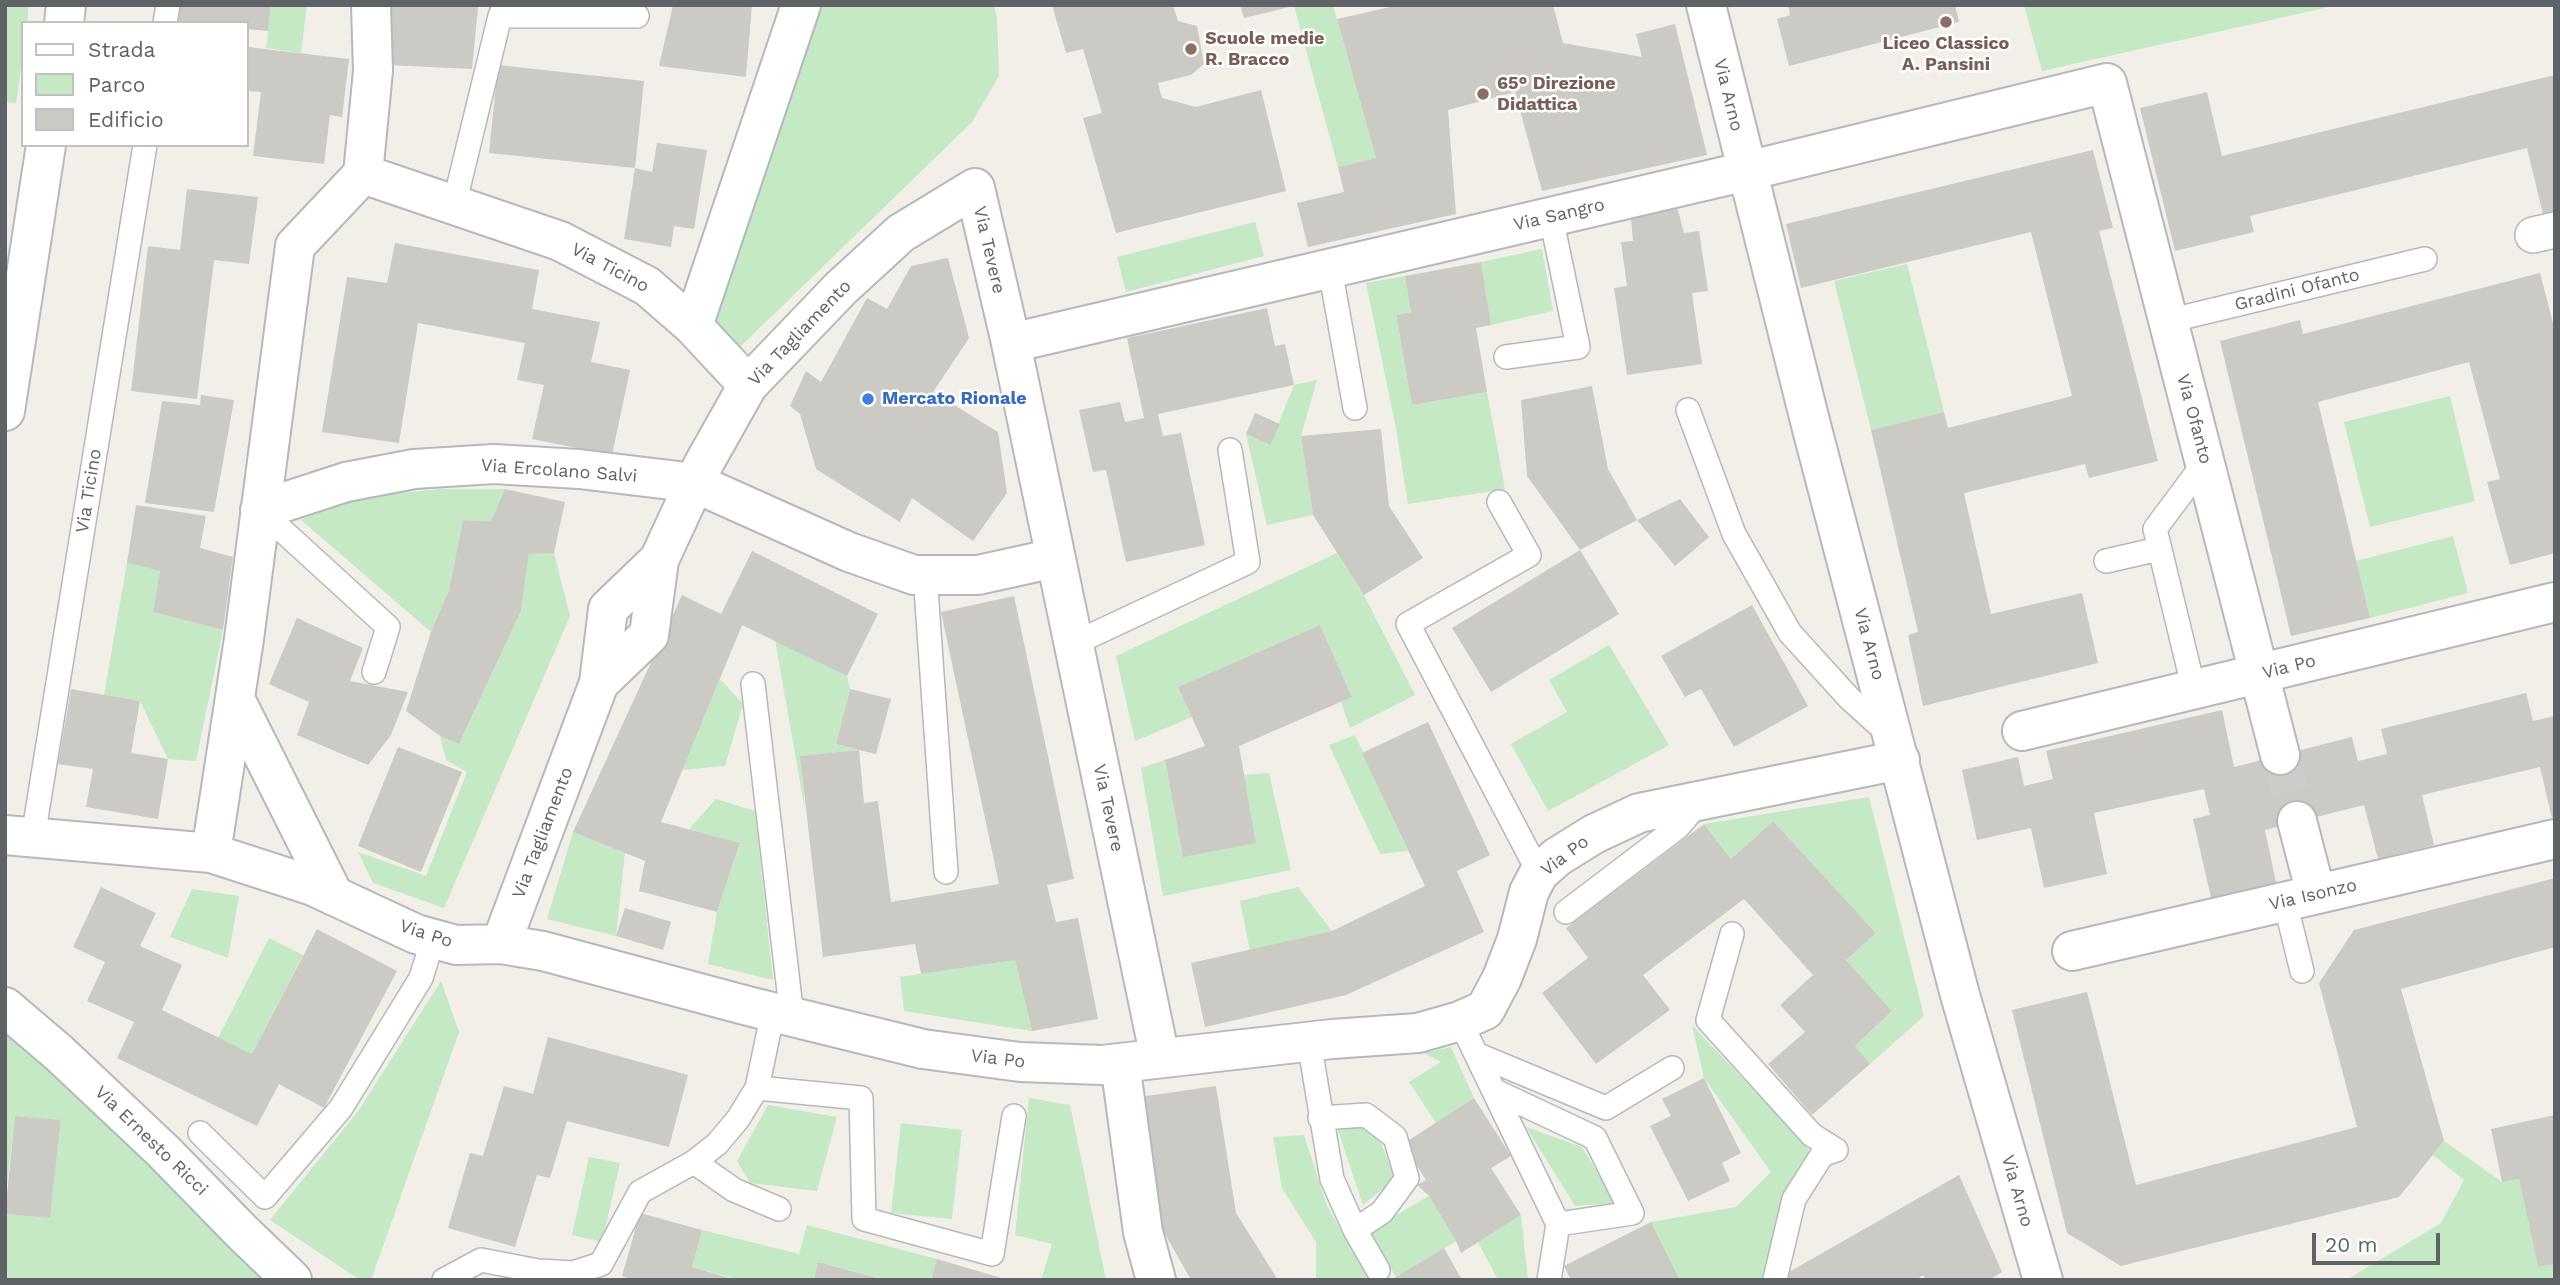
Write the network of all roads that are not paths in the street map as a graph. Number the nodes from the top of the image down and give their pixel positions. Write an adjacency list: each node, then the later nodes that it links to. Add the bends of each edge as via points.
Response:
1 (371, 5): 10 (street, via 373,71)
2 (801, 5): 17 (street)
3 (1706, 5): 9 (street, Via Arno)
4 (502, 11): 5 (lane); 12 (lane)
5 (637, 16)
6 (2107, 83): 9 (street, Via Sangro); 16 (street, Via Ofanto)
7 (46, 147): 23 (street)
8 (145, 147): 45 (lane, Via Ticino)
9 (1746, 171): 13 (street, Via Sangro); 41 (street, Via Arno)
10 (363, 174): 12 (street, Via Ticino); 28 (street, via 295,246)
11 (975, 188): 18 (street, Via Tevere); 20 (street, Via Tagliamento, via 901,233)
12 (454, 205): 17 (street, Via Ticino, via 560,241 647,286)
13 (1551, 217): 15 (street, Via Sangro); 19 (lane, via 1578,347)
14 (2425, 259): 16 (lane, Gradini Ofanto)
15 (1330, 269): 18 (street, Via Sangro); 21 (lane)
16 (2168, 321): 25 (street, Via Ofanto)
17 (694, 326): 20 (street, Via Ticino)
18 (1011, 343): 30 (street, Via Tevere)
19 (1506, 357)
20 (748, 385): 26 (street, Via Tagliamento)
21 (1355, 408)
22 (1688, 410): 41 (lane, via 1734,534 1790,633)
23 (5, 411)
24 (1230, 450): 34 (lane, via 1248,562)
25 (2205, 462): 29 (lane, via 2155,529); 36 (street, Via Ofanto)
26 (695, 483): 28 (street, Via Ercolano Salvi, via 494,464 414,469 346,482); 32 (street, via 849,552 914,576); 55 (street, Via Tagliamento, via 659,560 649,635 599,683)
27 (1499, 502): 49 (lane, via 1529,555 1408,624)
28 (260, 510): 35 (lane, via 388,627); 39 (street)
29 (2160, 549): 31 (lane); 38 (lane)
30 (1055, 558): 32 (street, via 978,575); 34 (street, Via Tevere)
31 (2106, 561)
32 (925, 575): 48 (lane)
33 (2555, 602): 36 (street, Via Po)
34 (1073, 644): 62 (street, Via Tevere)
35 (374, 672)
36 (2259, 675): 38 (street, Via Po); 42 (street, Via Ofanto)
37 (753, 684): 59 (lane)
38 (2194, 690): 40 (street, Via Po)
39 (235, 699): 47 (street); 50 (street)
40 (2022, 731)
41 (1897, 749): 43 (street, Via Po); 80 (street, Via Arno, via 1960,995)
42 (2280, 755)
43 (1701, 799): 49 (street, Via Po, via 1639,813 1594,834); 52 (lane, via 1678,827)
44 (2297, 821): 51 (street)
45 (19, 836): 47 (street, Via Po)
46 (2555, 838): 51 (street, Via Isonzo)
47 (211, 853): 50 (street, Via Po)
48 (946, 872)
49 (1539, 873): 60 (street, Via Po, via 1502,978)
50 (334, 896): 54 (street, Via Po)
51 (2301, 898): 56 (street, Via Isonzo); 57 (lane)
52 (1566, 912)
53 (1732, 934): 75 (lane, via 1708,1020 1812,1135 1836,1150 1822,1155 1794,1199)
54 (433, 939): 55 (street, Via Po, via 456,945); 69 (lane, via 421,978 341,1108 265,1197)
55 (501, 944): 59 (street, Via Po)
56 (2072, 951)
57 (2302, 971)
58 (5, 1007): 76 (street, Via Ernesto Ricci, via 163,1151)
59 (783, 1014): 63 (street, Via Po, via 923,1049 971,1056 1020,1062); 65 (lane)
60 (1468, 1038): 61 (street, Via Po, via 1418,1034); 64 (lane, via 1605,1108); 66 (lane)
61 (1309, 1042): 62 (street, Via Po); 68 (lane)
62 (1160, 1058): 63 (street, Via Po)
63 (1120, 1063): 78 (street, via 1143,1232)
64 (1672, 1068)
65 (757, 1088): 67 (lane, via 861,1098 864,1219 992,1254); 70 (lane, via 717,1144)
66 (1495, 1091): 72 (lane); 72 (lane, via 1595,1138 1632,1213)
67 (1014, 1116)
68 (1321, 1118): 73 (lane, via 1332,1179); 73 (lane, via 1366,1115 1395,1137 1407,1178 1382,1212)
69 (200, 1133)
70 (694, 1162): 71 (lane, via 734,1190); 77 (lane, via 640,1192 601,1264 573,1273 481,1260)
71 (779, 1209)
72 (1558, 1224): 79 (lane)
73 (1354, 1230): 74 (lane)
74 (1378, 1270)
75 (1775, 1279)
76 (292, 1280)
77 (444, 1280)
78 (1156, 1280)
79 (1549, 1280)
80 (2043, 1280)

